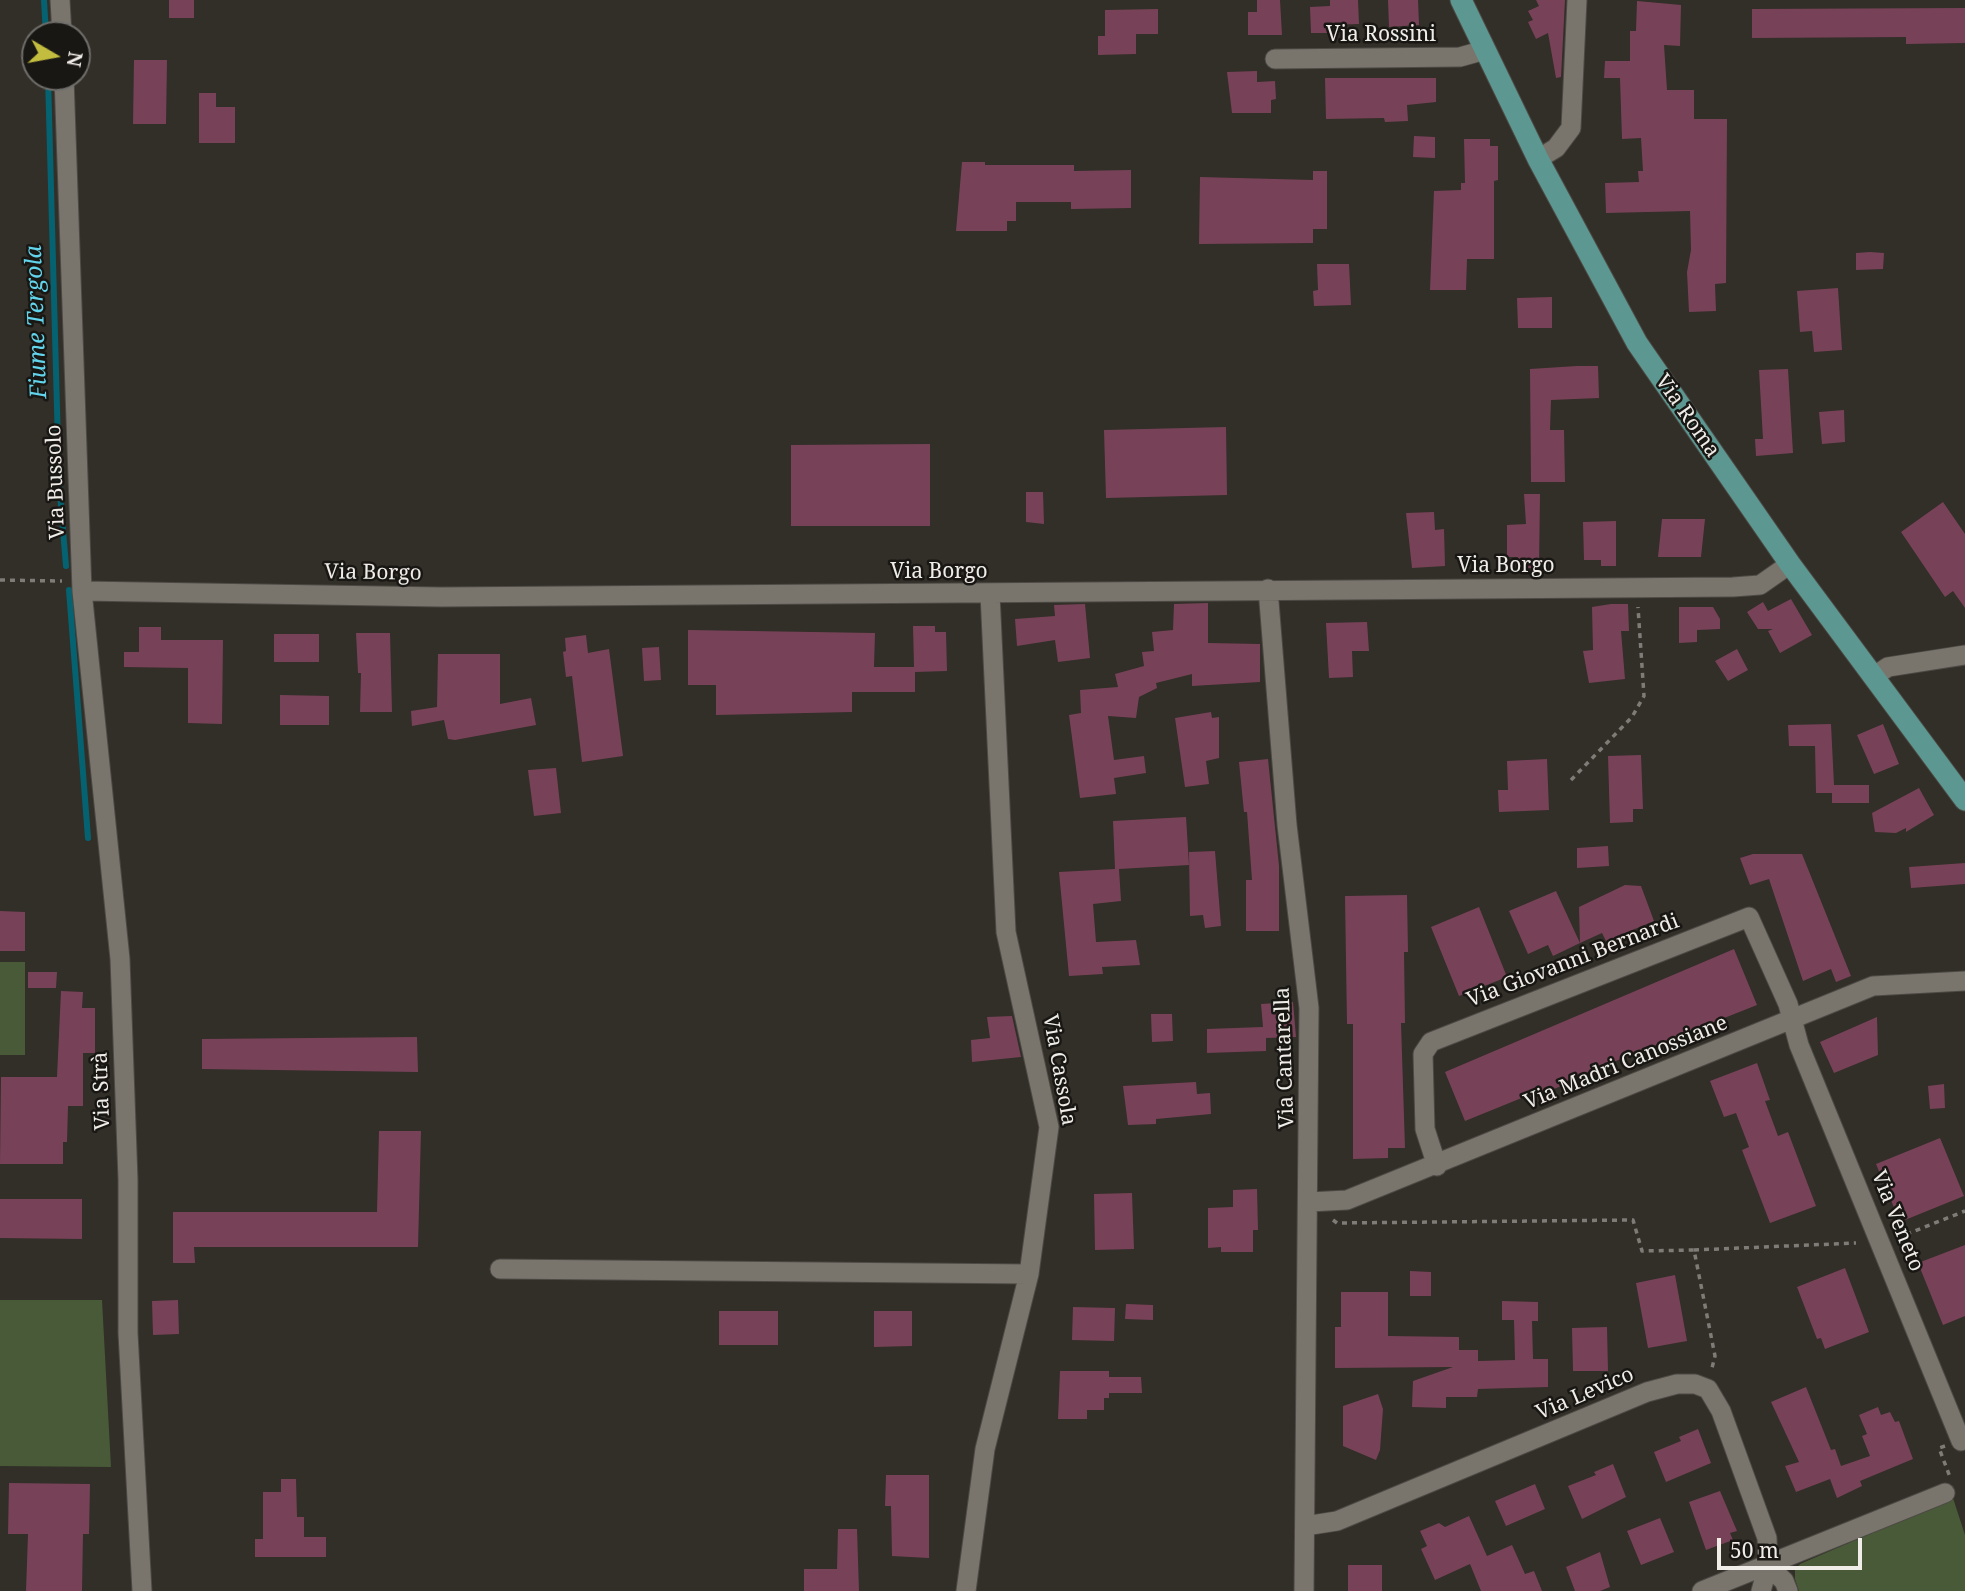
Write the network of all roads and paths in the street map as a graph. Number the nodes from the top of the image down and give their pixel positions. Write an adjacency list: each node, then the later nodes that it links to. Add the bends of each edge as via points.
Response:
1 (60, 0): 4 (street)
2 (1461, 0): 5 (main road, Via Roma)
3 (1577, 0): 8 (street, via 1571,128 1556,148)
4 (61, 21)
5 (1485, 50): 6 (street, Via Rossini, via 1460,57); 8 (main road, Via Roma)
6 (1275, 59)
7 (64, 91): 11 (street, Via Bussolo)
8 (1538, 159): 9 (main road, Via Roma, via 1637,343)
9 (1790, 564): 12 (street, Via Borgo, via 1760,586); 16 (main road, Via Roma)
10 (0, 580): 11 (path)
11 (82, 586): 14 (street, Via Borgo, via 440,597); 34 (street, Via Strà, via 120,959 128,1334)
12 (1637, 588): 13 (street, Via Borgo); 17 (path, via 1644,696 1632,717)
13 (1268, 589): 14 (street, Via Borgo); 22 (street, Via Cantarella, via 1287,825 1309,1008)
14 (990, 594): 28 (street, Via Cassola, via 1006,932 1049,1127)
15 (1965, 655): 16 (street, via 1888,667)
16 (1873, 677): 18 (main road, Via Roma)
17 (1571, 780)
18 (1965, 800)
19 (1965, 981): 20 (street, Via Madri Canossiane, via 1873,986)
20 (1793, 1019): 21 (street, Via Madri Canossiane); 21 (street, Via Giovanni Bernardi, via 1749,917 1448,1033 1431,1042 1423,1054 1424,1129); 30 (street, Via Veneto, via 1799,1045)
21 (1437, 1166): 22 (street, Via Madri Canossiane, via 1347,1200)
22 (1309, 1202): 26 (path, via 1337,1223 1633,1220 1642,1251); 32 (street, Via Cantarella)
23 (1965, 1211): 24 (path)
24 (1895, 1239)
25 (1856, 1243): 26 (path)
26 (1694, 1250): 29 (path, via 1715,1356)
27 (500, 1269): 28 (street)
28 (1029, 1274): 35 (street, Via Cassola, via 985,1449)
29 (1708, 1389): 32 (street, Via Levico, via 1677,1384 1647,1392 1337,1521); 33 (street, via 1744,1466 1767,1538)
30 (1961, 1441): 31 (path, via 1938,1448 1955,1489)
31 (1945, 1493): 33 (street)
32 (1304, 1526): 36 (street, Via Cantarella)
33 (1768, 1566): 37 (street); 38 (street); 39 (street)
34 (142, 1591)
35 (966, 1591)
36 (1304, 1591)
37 (1702, 1591)
38 (1761, 1591)
39 (1788, 1591)

